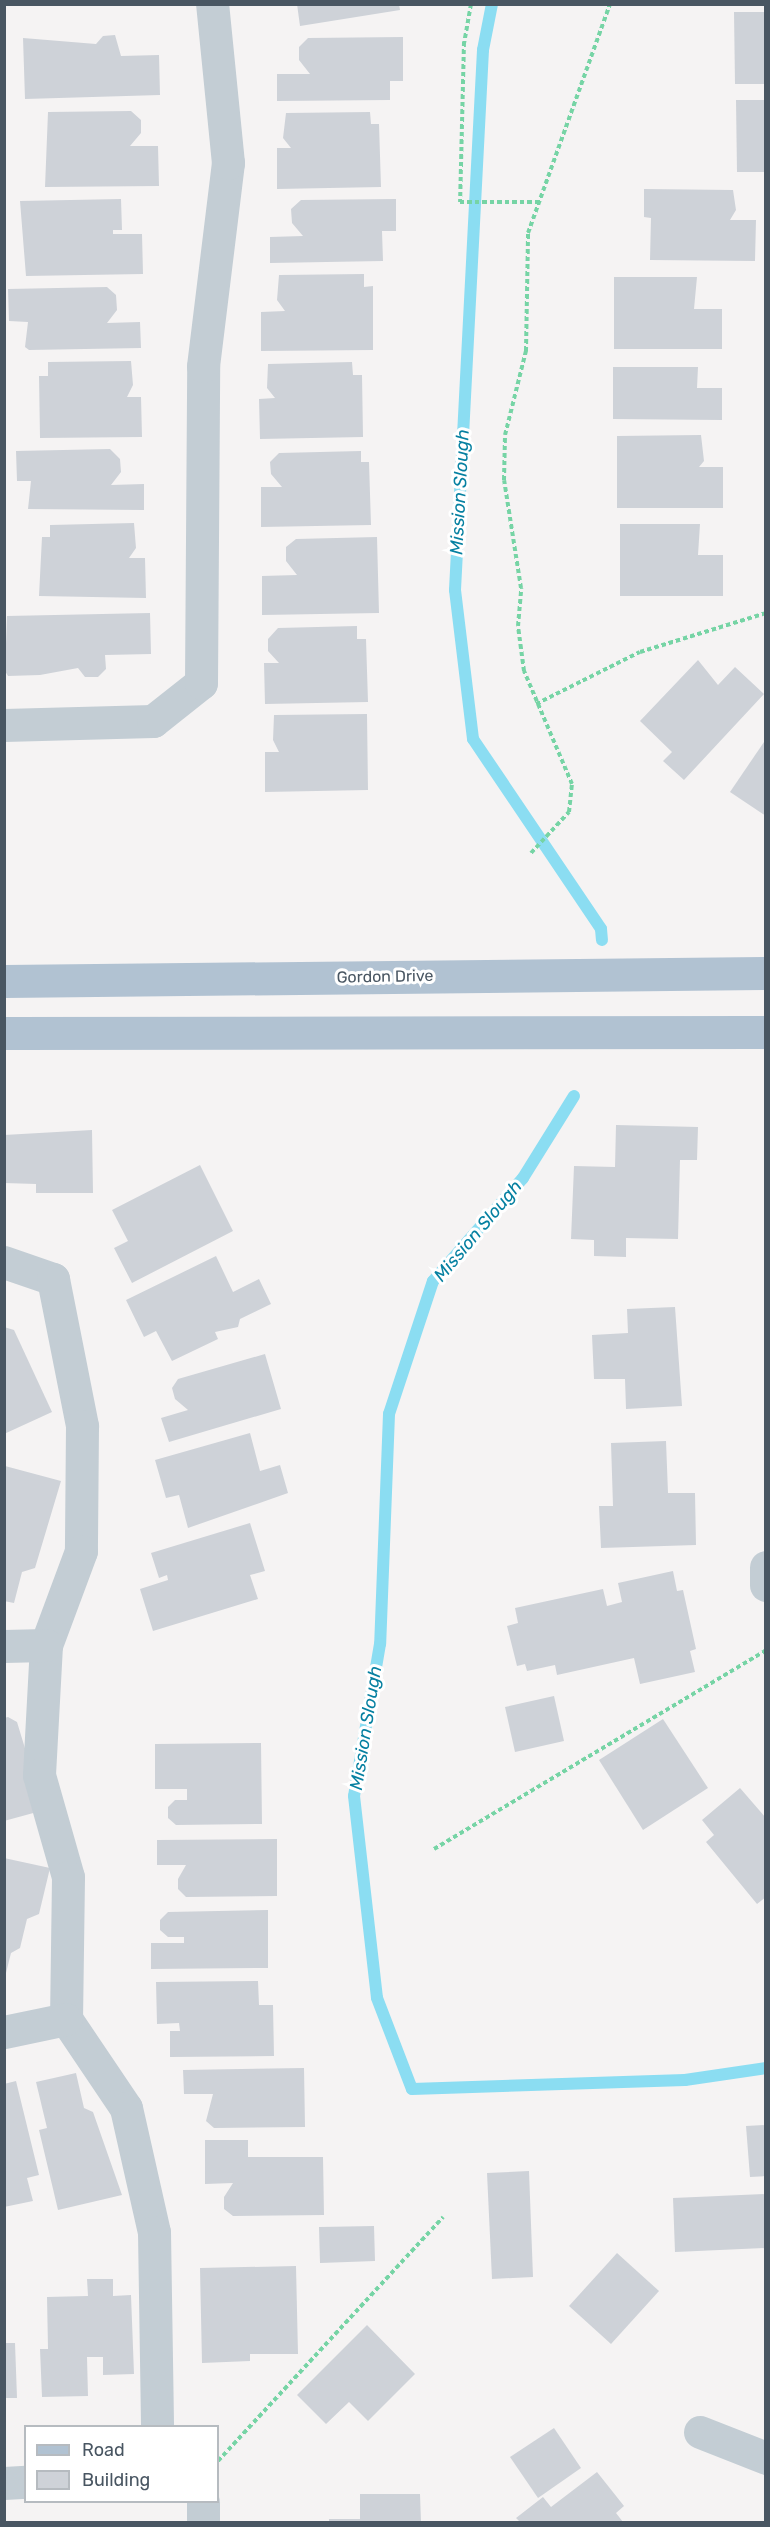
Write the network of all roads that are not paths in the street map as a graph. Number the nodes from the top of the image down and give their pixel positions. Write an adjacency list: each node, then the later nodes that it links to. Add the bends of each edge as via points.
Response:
1 (212, 4): 2 (street, via 228,163 203,366 201,682 153,721)
2 (4, 725)
3 (765, 973): 4 (main road, Gordon Drive)
4 (4, 981)
5 (765, 1032): 6 (main road)
6 (4, 1033)
7 (4, 1262): 10 (street, via 53,1279 82,1426 81,1551)
8 (765, 1567): 9 (street)
9 (765, 1585)
10 (46, 1645): 11 (street); 12 (street, via 39,1775 68,1877)
11 (4, 1646)
12 (66, 2019): 13 (street); 14 (street, via 126,2108 154,2232)
13 (4, 2032)
14 (157, 2425)
15 (700, 2432): 16 (street)
16 (765, 2458)
17 (24, 2482): 18 (street)
18 (4, 2483)
19 (203, 2503): 20 (street)
20 (203, 2523)

